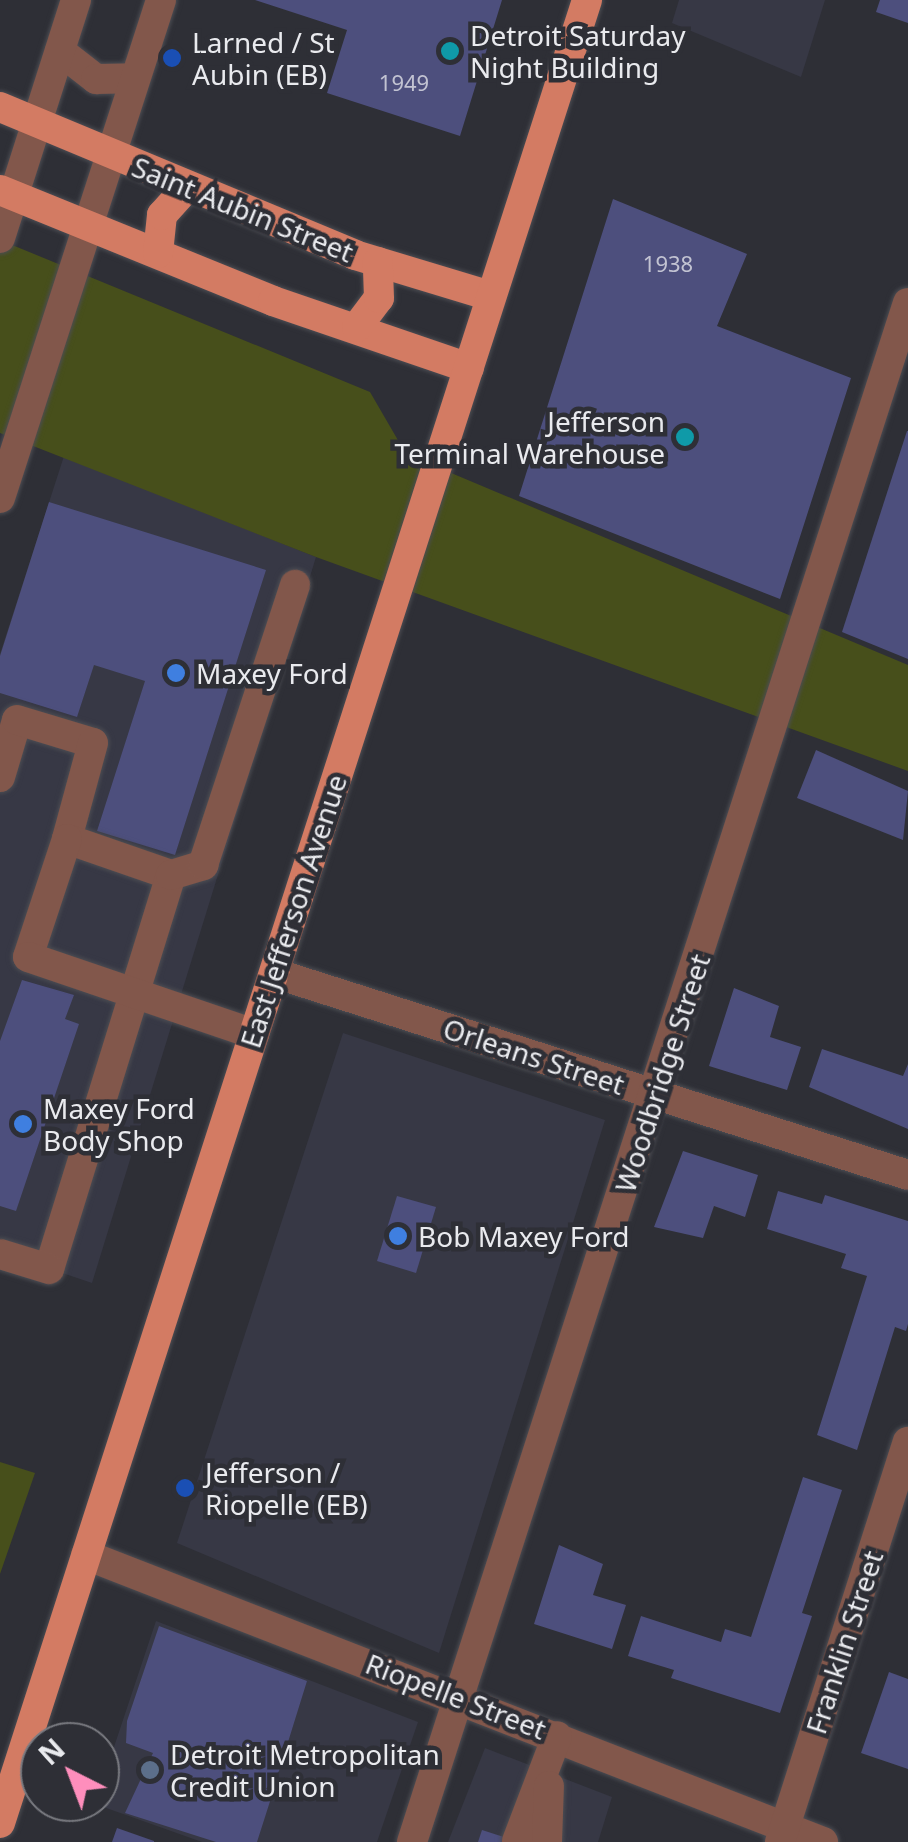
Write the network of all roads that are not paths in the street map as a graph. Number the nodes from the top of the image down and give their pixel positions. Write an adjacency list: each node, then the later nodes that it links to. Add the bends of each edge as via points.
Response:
1 (76, 0): 4 (street)
2 (160, 0): 5 (street)
3 (587, 0): 15 (main road, East Jefferson Avenue)
4 (60, 51): 5 (street, via 96,79); 7 (street)
5 (136, 78): 8 (street)
6 (0, 107): 7 (main road, Saint Aubin Street)
7 (37, 123): 8 (main road, Saint Aubin Street); 10 (street)
8 (110, 155): 9 (main road, Saint Aubin Street); 11 (street)
9 (188, 186): 13 (main road, via 162,215); 14 (main road, Saint Aubin Street)
10 (7, 193): 11 (main road); 12 (street)
11 (88, 226): 13 (main road); 19 (street)
12 (0, 238)
13 (158, 253): 17 (main road)
14 (378, 262): 15 (main road, Saint Aubin Street); 17 (main road, via 379,298)
15 (491, 296): 18 (main road, East Jefferson Avenue)
16 (908, 303): 27 (street, Woodbridge Street)
17 (357, 327): 18 (main road)
18 (469, 368): 24 (main road, East Jefferson Avenue)
19 (0, 498)
20 (295, 584): 23 (street, via 202,865)
21 (0, 777): 22 (street, via 17,720 94,742)
22 (67, 838): 23 (street); 25 (street, via 28,958)
23 (171, 875): 25 (street)
24 (274, 972): 26 (main road, East Jefferson Avenue); 27 (street, Orleans Street)
25 (132, 992): 26 (street); 29 (street, via 49,1269)
26 (254, 1034): 31 (main road, East Jefferson Avenue)
27 (656, 1095): 28 (street, Orleans Street); 32 (street, Woodbridge Street)
28 (908, 1175)
29 (0, 1254)
30 (908, 1442): 35 (street, Franklin Street)
31 (86, 1555): 32 (street, Riopelle Street); 34 (main road, East Jefferson Avenue)
32 (461, 1698): 33 (street, Riopelle Street); 36 (street, Woodbridge Street)
33 (562, 1738): 35 (street, Riopelle Street); 37 (street); 38 (street, via 547,1792)
34 (0, 1823)
35 (782, 1834): 39 (street, Riopelle Street)
36 (412, 1842)
37 (516, 1842)
38 (547, 1842)
39 (824, 1842)

